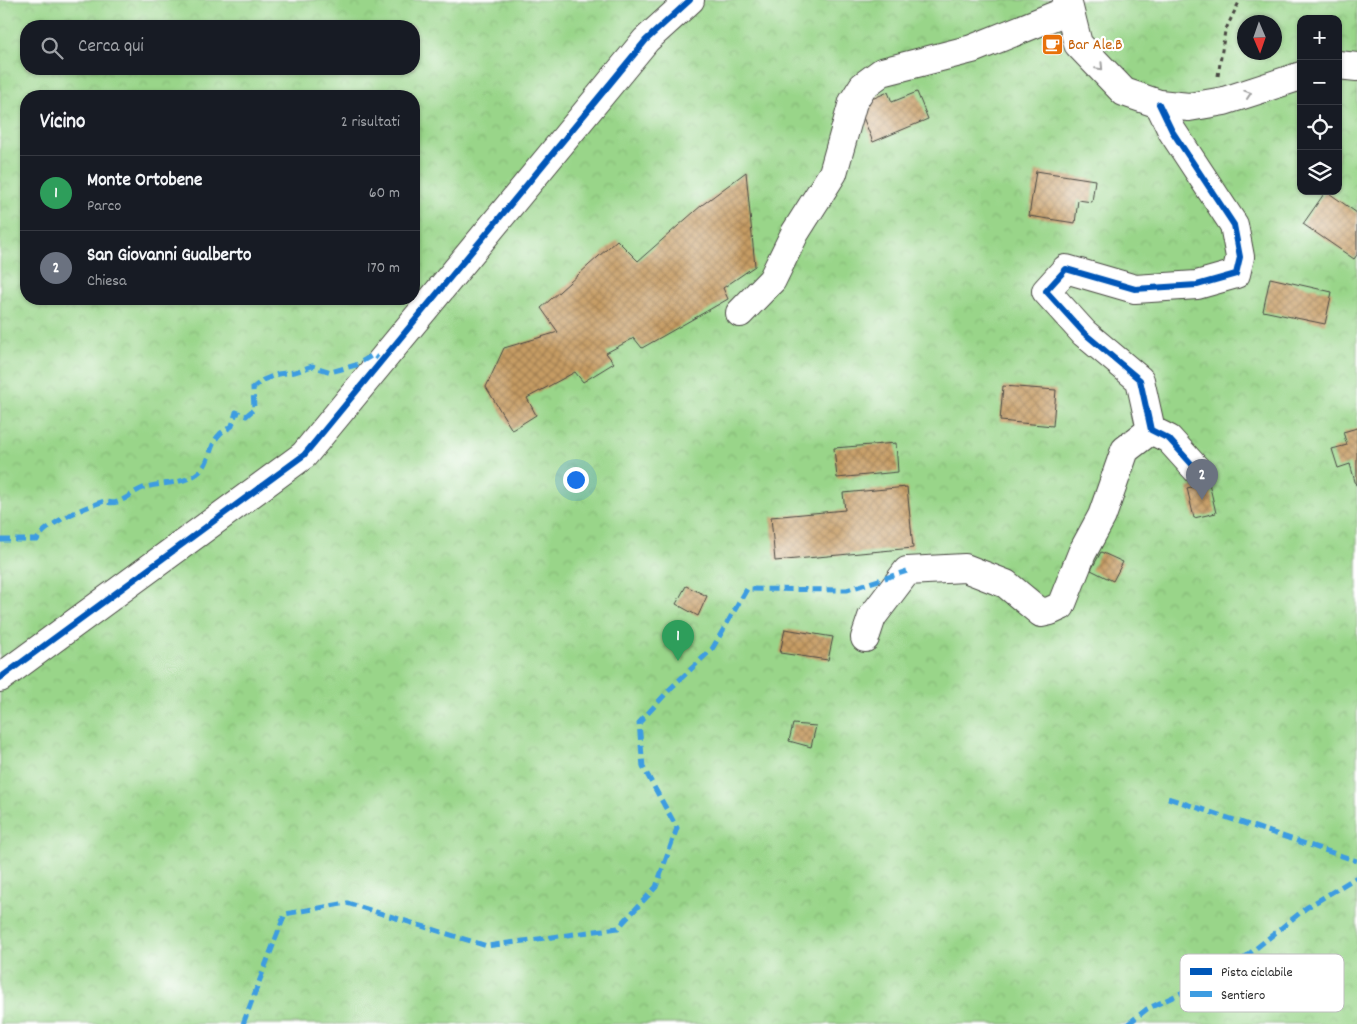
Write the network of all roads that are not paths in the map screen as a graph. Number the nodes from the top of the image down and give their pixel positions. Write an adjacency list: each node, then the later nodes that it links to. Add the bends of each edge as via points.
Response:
1 (690, 0): 11 (street, via 646,40 304,455)
2 (1068, 5): 6 (street, one-way to 6, via 1078,44 1124,92); 7 (street, via 972,49 882,72 863,86 853,102 832,173 794,233 772,280)
3 (1342, 65): 4 (street)
4 (1357, 67)
5 (1297, 77): 6 (street, one-way to 5, via 1189,107 1213,103)
6 (1159, 104): 8 (street, via 1172,131 1234,225 1240,257 1236,274 1197,285 1135,290 1066,269 1046,291 1084,333 1140,380)
7 (740, 313)
8 (1151, 430): 9 (street, via 1169,439); 10 (street, via 1125,450 1102,516 1082,553 1061,606 1041,613 1006,584 965,568 908,571 872,617)
9 (1197, 470)
10 (865, 638)
11 (0, 678)

